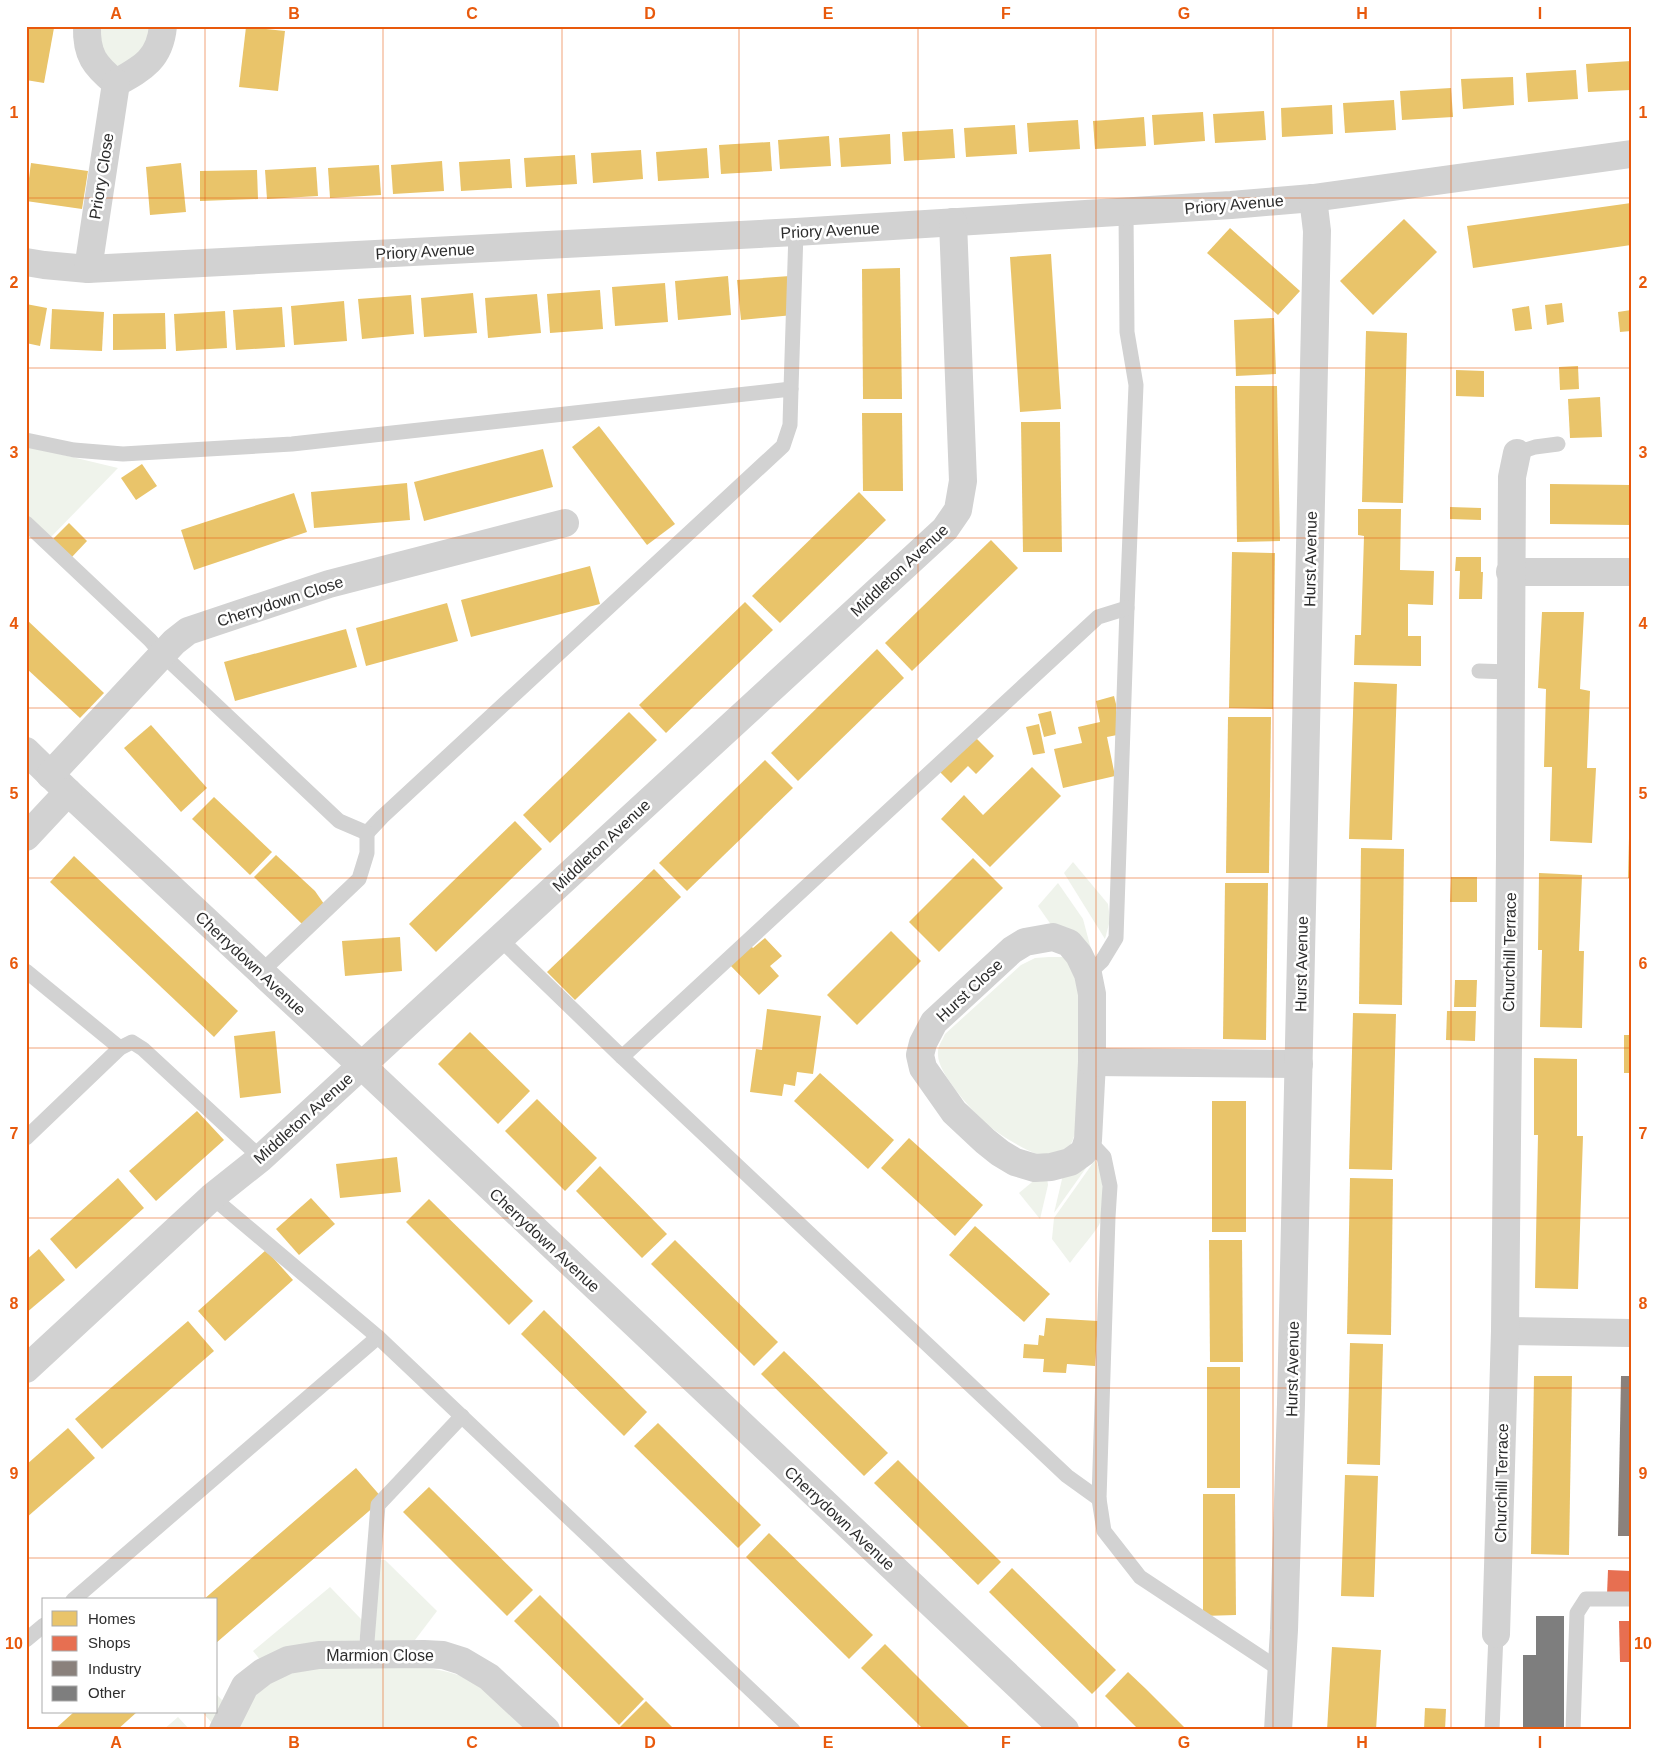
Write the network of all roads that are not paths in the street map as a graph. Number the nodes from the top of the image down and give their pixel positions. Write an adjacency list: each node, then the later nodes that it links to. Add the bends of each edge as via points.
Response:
1 (87, 26): 3 (street, via 90,54 98,68)
2 (163, 26): 3 (street, via 162,41 156,54)
3 (116, 83): 10 (street, Priory Close)
4 (1631, 154): 5 (street, Priory Avenue)
5 (1313, 198): 6 (street, Priory Avenue); 34 (street, Hurst Avenue, via 1317,231)
6 (1126, 212): 7 (street, Priory Avenue); 19 (lane, via 1127,332 1136,385)
7 (953, 222): 8 (street, Priory Avenue); 27 (street, Middleton Avenue, via 963,482 958,510 945,529)
8 (796, 232): 10 (street, Priory Avenue); 11 (lane)
9 (26, 262): 10 (street, Priory Avenue)
10 (88, 269)
11 (791, 390): 12 (lane, via 292,444 123,454 74,450); 25 (lane, via 790,425 783,446)
12 (26, 440)
13 (1558, 444): 14 (lane, Churchill Terrace, via 1535,447)
14 (1517, 454): 17 (street, Churchill Terrace, via 1512,477)
15 (26, 523): 20 (lane)
16 (565, 523): 20 (street, Cherrydown Close, via 329,584 188,631)
17 (1510, 572): 18 (street); 22 (street, Churchill Terrace)
18 (1631, 572)
19 (1127, 608): 30 (lane, via 1116,938 1102,961); 32 (lane, via 1098,617)
20 (162, 655): 24 (street, Cherrydown Close); 25 (lane, via 339,821)
21 (1479, 671): 22 (lane)
22 (1510, 672): 40 (street, Churchill Terrace)
23 (26, 751): 24 (street, Cherrydown Avenue)
24 (59, 783): 26 (street, Cherrydown Close); 29 (street, Cherrydown Avenue)
25 (367, 833): 29 (lane, via 367,853 359,879)
26 (26, 837)
27 (499, 938): 32 (lane); 35 (street, Middleton Avenue)
28 (26, 971): 31 (lane)
29 (260, 973): 35 (street, Cherrydown Avenue)
30 (1088, 974): 33 (street, Hurst Close, via 1092,994); 37 (street, Hurst Close, via 1069,943 1053,937 1025,942 1012,950 934,1022 920,1056 923,1068 954,1112 985,1141 1015,1162 1035,1168 1070,1162 1084,1152)
31 (120, 1048): 36 (lane); 38 (lane, via 132,1042 143,1049)
32 (622, 1057): 45 (lane, via 1067,1476)
33 (1092, 1062): 34 (street); 37 (street, Hurst Close)
34 (1299, 1064): 52 (street, Hurst Avenue)
35 (361, 1065): 38 (street, Middleton Avenue); 56 (street, Cherrydown Avenue)
36 (26, 1138)
37 (1088, 1140): 45 (lane, via 1104,1157 1110,1186)
38 (260, 1158): 39 (street, Middleton Avenue)
39 (212, 1197): 42 (lane); 43 (street, Middleton Avenue)
40 (1505, 1331): 41 (street); 49 (street, Churchill Terrace)
41 (1631, 1333)
42 (378, 1337): 44 (lane); 46 (lane)
43 (26, 1369)
44 (462, 1416): 51 (lane, via 378,1505); 55 (lane)
45 (1099, 1499): 52 (lane, via 1104,1531 1140,1577)
46 (74, 1598)
47 (1631, 1599): 59 (lane, via 1586,1599 1578,1613)
48 (42, 1627): 50 (lane)
49 (1496, 1634): 58 (lane)
50 (26, 1640)
51 (366, 1654): 53 (street, Marmion Close, via 319,1654 288,1660 263,1672 245,1686); 54 (street, Marmion Close, via 443,1655 462,1661 489,1676)
52 (1282, 1671): 57 (street, Hurst Avenue)
53 (223, 1730)
54 (546, 1730)
55 (792, 1730)
56 (1065, 1730)
57 (1278, 1730)
58 (1492, 1730)
59 (1573, 1730)

